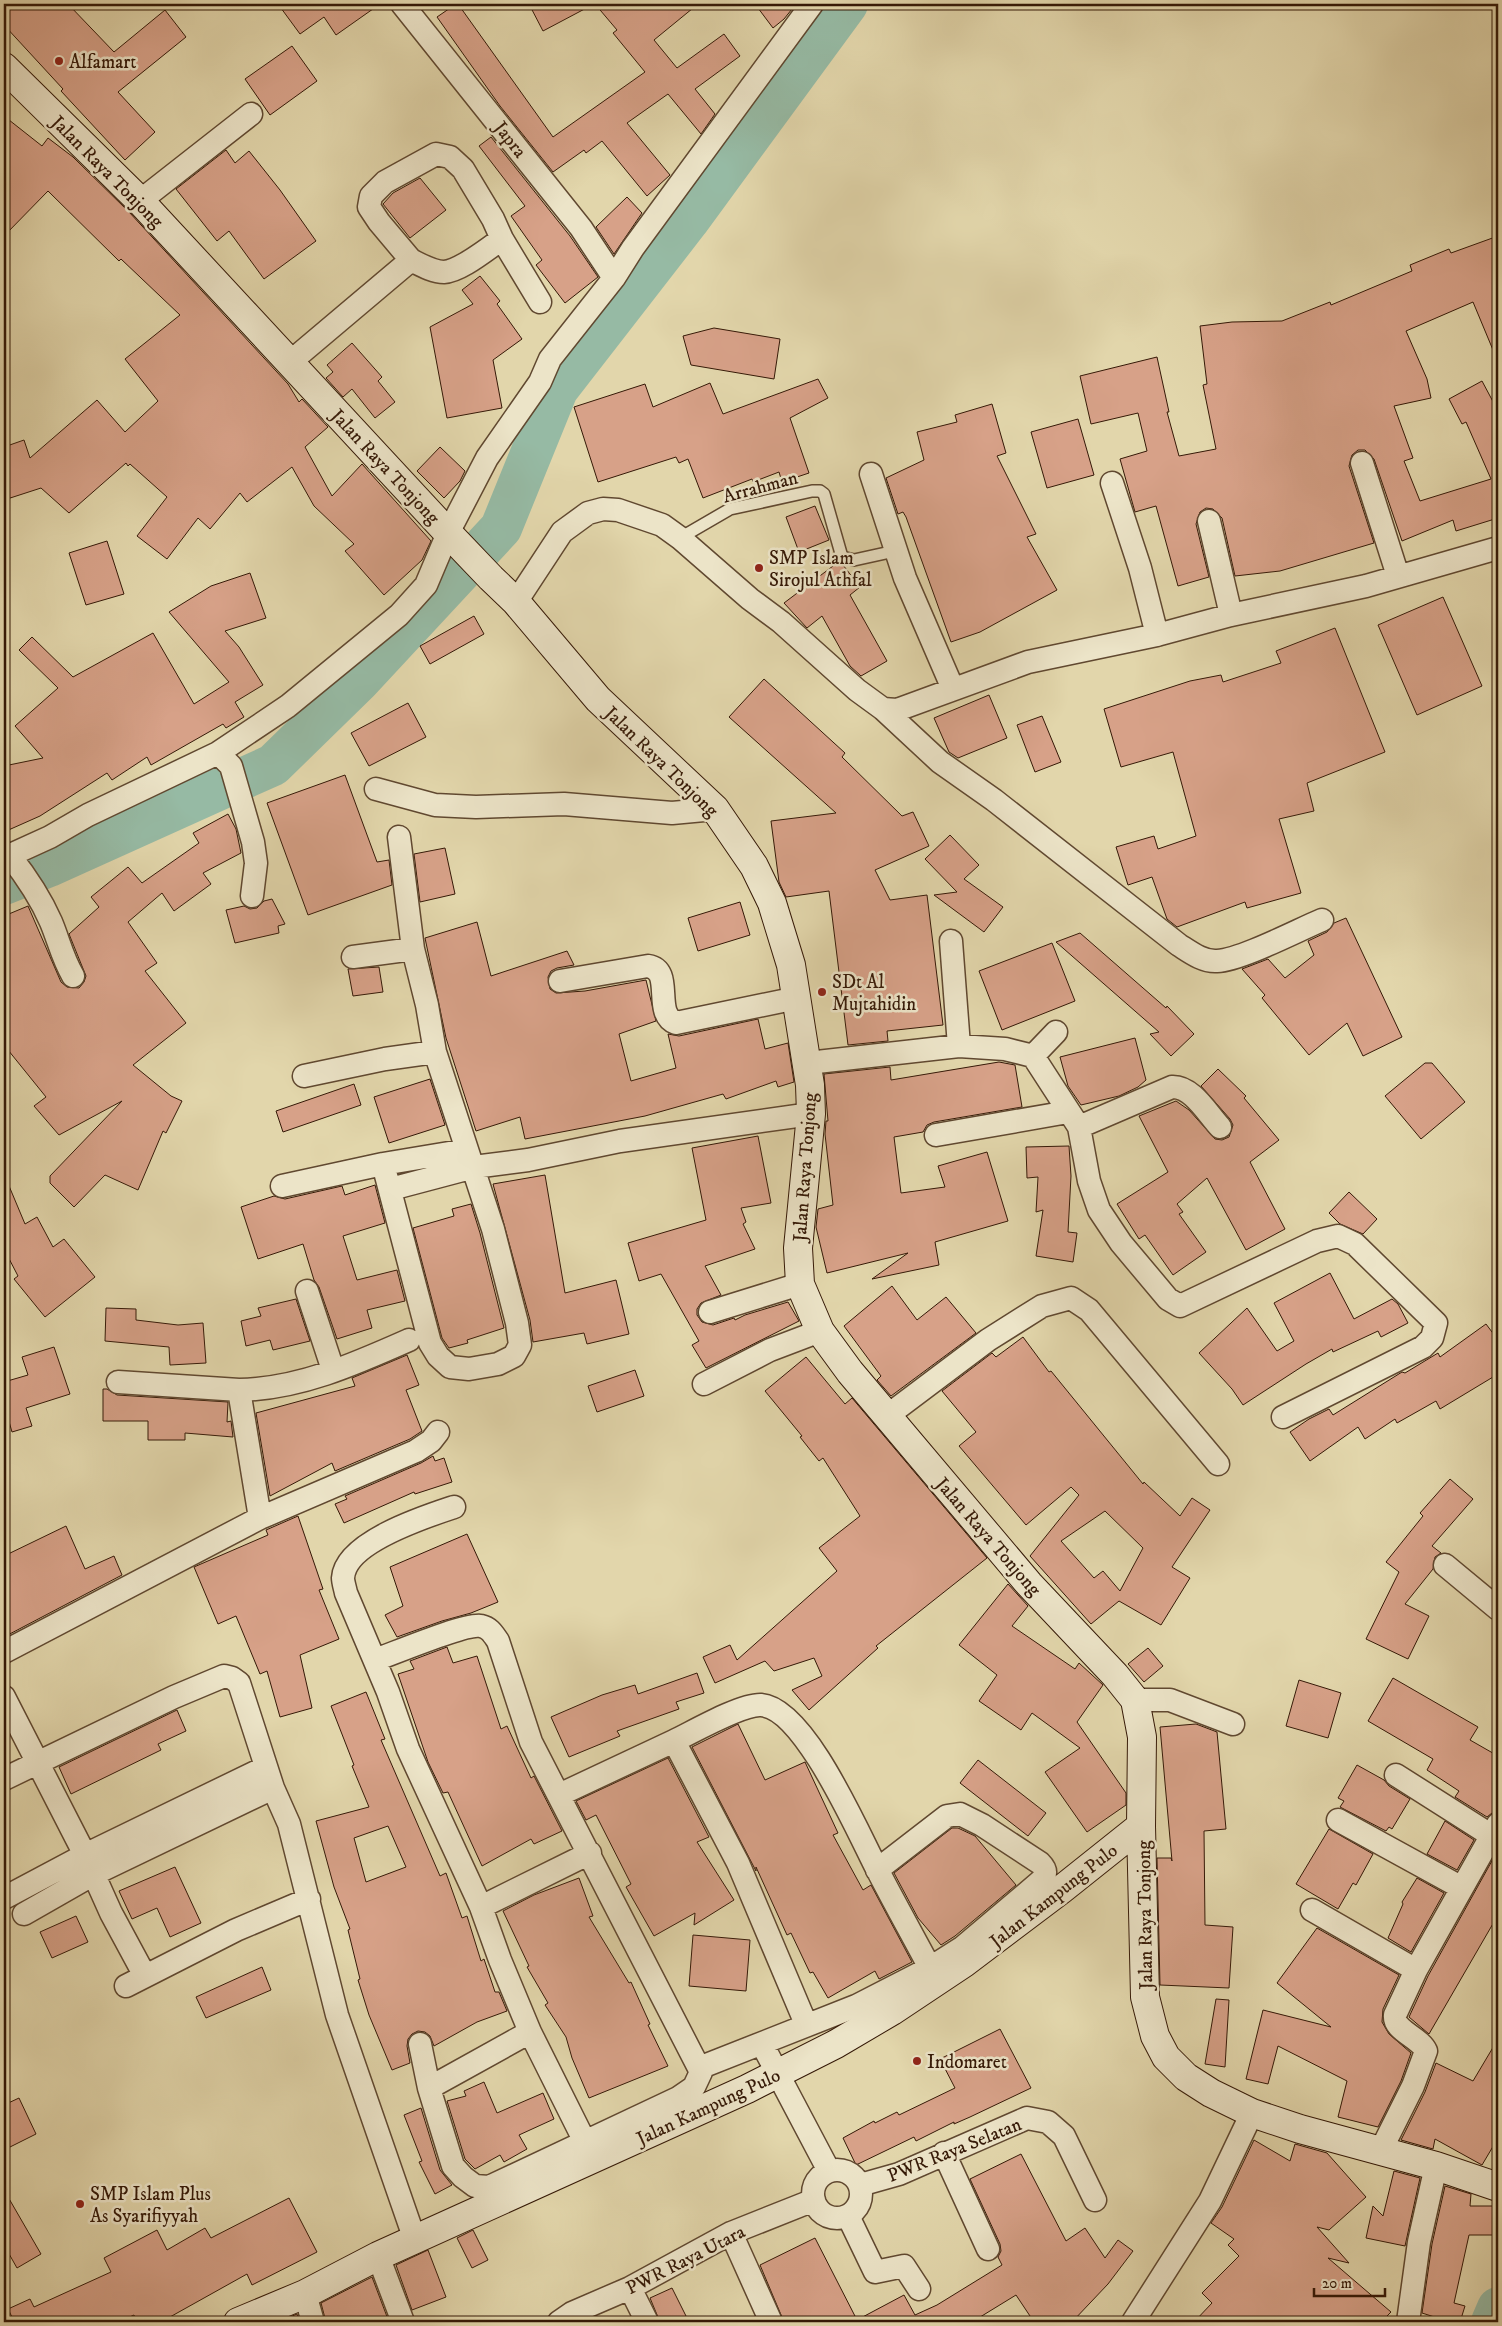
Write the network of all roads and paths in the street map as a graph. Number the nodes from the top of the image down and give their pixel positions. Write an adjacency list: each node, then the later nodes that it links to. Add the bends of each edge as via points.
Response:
1 (402, 4): 8 (street, Japra, via 581,228)
2 (812, 4): 8 (street)
3 (4, 67): 5 (main road, Jalan Raya Tonjong)
4 (251, 114): 5 (street)
5 (140, 200): 10 (main road, Jalan Raya Tonjong)
6 (502, 239): 7 (street, via 445,272); 7 (street, via 463,168 450,156 436,154 385,182 371,196 370,207 379,222); 9 (street)
7 (411, 260): 10 (street)
8 (614, 278): 16 (street, via 550,359 540,382 487,458)
9 (540, 302)
10 (289, 363): 16 (main road, Jalan Raya Tonjong)
11 (1362, 463): 19 (street)
12 (871, 474): 18 (street)
13 (1112, 484): 22 (street, via 1140,568)
14 (1209, 521): 21 (street)
15 (680, 538): 18 (lane, Arrahman, via 730,509 812,490 824,494 842,557 854,560); 20 (street, via 662,525 618,510 603,508 588,513 562,532); 24 (street)
16 (455, 540): 20 (main road, Jalan Raya Tonjong); 25 (street, via 426,585 399,615)
17 (1498, 548): 19 (street)
18 (895, 551): 23 (street)
19 (1398, 576): 21 (street)
20 (516, 602): 27 (main road, Jalan Raya Tonjong, via 598,699)
21 (1232, 615): 22 (street)
22 (1157, 635): 23 (street, via 1028,662)
23 (953, 689): 24 (street, via 897,710)
24 (883, 709): 31 (street, via 940,762 1198,958 1217,962 1239,956)
25 (224, 760): 29 (street, via 88,815); 30 (street, via 253,842 256,863)
26 (376, 788): 27 (street, via 435,805 476,808 564,804 672,813)
27 (715, 809): 37 (main road, Jalan Raya Tonjong, via 754,866 772,903 791,965)
28 (399, 837): 33 (street)
29 (12, 861): 35 (street, via 51,922)
30 (252, 896)
31 (1322, 920)
32 (951, 941): 39 (street)
33 (413, 949): 34 (street); 40 (street)
34 (353, 957)
35 (73, 976)
36 (560, 981): 37 (street, via 655,967 662,980 665,1012 676,1023)
37 (797, 998): 42 (main road, Jalan Raya Tonjong)
38 (1056, 1032): 41 (street)
39 (960, 1046): 41 (street, via 1005,1049); 42 (street)
40 (435, 1052): 43 (street); 48 (street)
41 (1033, 1056): 45 (street)
42 (808, 1063): 44 (main road, Jalan Raya Tonjong)
43 (304, 1076)
44 (811, 1114): 48 (street, via 620,1141 528,1160); 52 (main road, Jalan Raya Tonjong, via 798,1248)
45 (1074, 1119): 46 (street, via 1180,1087); 47 (street); 62 (street, via 1099,1210 1121,1243 1168,1299 1180,1306 1317,1241 1338,1236 1355,1244 1436,1323 1432,1338 1422,1347)
46 (1220, 1126)
47 (936, 1135)
48 (471, 1158): 49 (street); 51 (street); 51 (street, via 494,1229 520,1345 514,1356 498,1364 469,1369 450,1367 430,1344)
49 (383, 1164): 50 (street); 51 (street)
50 (282, 1186)
51 (391, 1189)
52 (800, 1284): 54 (street); 55 (main road, Jalan Raya Tonjong)
53 (307, 1292): 57 (street)
54 (710, 1312)
55 (820, 1331): 59 (street, via 770,1350); 61 (main road, Jalan Raya Tonjong)
56 (409, 1340): 57 (street)
57 (333, 1370): 60 (street, via 265,1390)
58 (118, 1382): 60 (street)
59 (704, 1384)
60 (239, 1390): 66 (street)
61 (887, 1416): 64 (street, via 988,1340 1042,1306 1071,1298 1089,1310); 72 (main road, Jalan Raya Tonjong, via 1028,1584 1115,1674)
62 (1283, 1417)
63 (438, 1432): 66 (street, via 416,1451)
64 (1218, 1464)
65 (454, 1507): 70 (street, via 386,1533 364,1548 344,1571 346,1593)
66 (260, 1518): 69 (street)
67 (1445, 1565): 68 (street)
68 (1498, 1609)
69 (4, 1652)
70 (375, 1660): 80 (street, via 463,1628 481,1626 491,1631 498,1641 532,1742); 90 (street, via 408,1749)
71 (4, 1697): 75 (street)
72 (1135, 1700): 73 (street, via 1170,1700); 82 (main road, Jalan Raya Tonjong, via 1142,1737)
73 (1233, 1724)
74 (674, 1741): 80 (street); 86 (street, via 739,1710 761,1705 777,1712 799,1733 826,1770); 95 (street, via 738,1863)
75 (36, 1763): 76 (street, via 224,1676 239,1683); 78 (street); 85 (street)
76 (266, 1767): 79 (street); 85 (street)
77 (1396, 1775): 83 (street)
78 (4, 1779)
79 (273, 1788): 85 (street); 89 (street, via 289,1824)
80 (559, 1795): 84 (street)
81 (1338, 1820): 87 (street)
82 (1141, 1826): 100 (main road, Jalan Kampung Pulo, via 964,1964 836,2044); 102 (main road, Jalan Raya Tonjong, via 1145,1997 1155,2036 1166,2057 1186,2077)
83 (1495, 1830): 87 (street)
84 (590, 1853): 90 (street); 99 (street)
85 (89, 1864): 88 (street); 89 (street, via 136,1981 236,1930); 92 (street)
86 (877, 1870): 93 (street); 93 (street, via 947,1816 960,1814 982,1825 1045,1868 1042,1880 962,1947)
87 (1462, 1888): 94 (street)
88 (4, 1898)
89 (309, 1899): 114 (street, via 337,2015)
90 (481, 1907): 96 (street)
91 (1312, 1910): 94 (street)
92 (24, 1914)
93 (930, 1968): 95 (street, via 856,2006)
94 (1416, 1970): 104 (street, via 1394,2019 1424,2046 1426,2052)
95 (806, 2024): 98 (street)
96 (530, 2032): 101 (street); 103 (street)
97 (420, 2044): 101 (street)
98 (762, 2044): 99 (street); 100 (street)
99 (699, 2068): 103 (street, via 699,2080 678,2098)
100 (777, 2074): 107 (street); 114 (main road, Jalan Kampung Pulo)
101 (429, 2088): 103 (street, via 453,2166 475,2186 489,2187)
102 (1252, 2113): 104 (main road, Jalan Raya Tonjong); 126 (street, via 1210,2201)
103 (585, 2142)
104 (1381, 2150): 106 (main road, Jalan Raya Tonjong)
105 (944, 2153): 108 (street, PWR Raya Selatan, via 899,2174); 111 (street, PWR Raya Selatan, via 1027,2118 1048,2122 1064,2136); 115 (street)
106 (1436, 2166): 109 (main road, Jalan Raya Tonjong); 127 (street, via 1419,2242)
107 (829, 2171): 108 (street, via 848,2172); 110 (street, via 816,2182)
108 (860, 2185): 112 (street, via 862,2197)
109 (1498, 2187)
110 (814, 2200): 112 (street, via 828,2216); 113 (street, PWR Raya Utara)
111 (1095, 2200)
112 (848, 2216): 118 (street, via 875,2272 904,2266)
113 (731, 2233): 117 (street, PWR Raya Utara); 125 (street)
114 (415, 2240): 116 (main road, Jalan Kampung Pulo)
115 (988, 2249)
116 (378, 2256): 119 (main road, Jalan Kampung Pulo); 122 (street)
117 (630, 2288): 123 (street, PWR Raya Utara); 124 (street)
118 (919, 2289)
119 (305, 2294): 120 (main road, Jalan Kampung Pulo); 121 (street)
120 (238, 2322)
121 (312, 2322)
122 (403, 2322)
123 (559, 2322)
124 (647, 2322)
125 (770, 2322)
126 (1133, 2322)
127 (1408, 2322)

